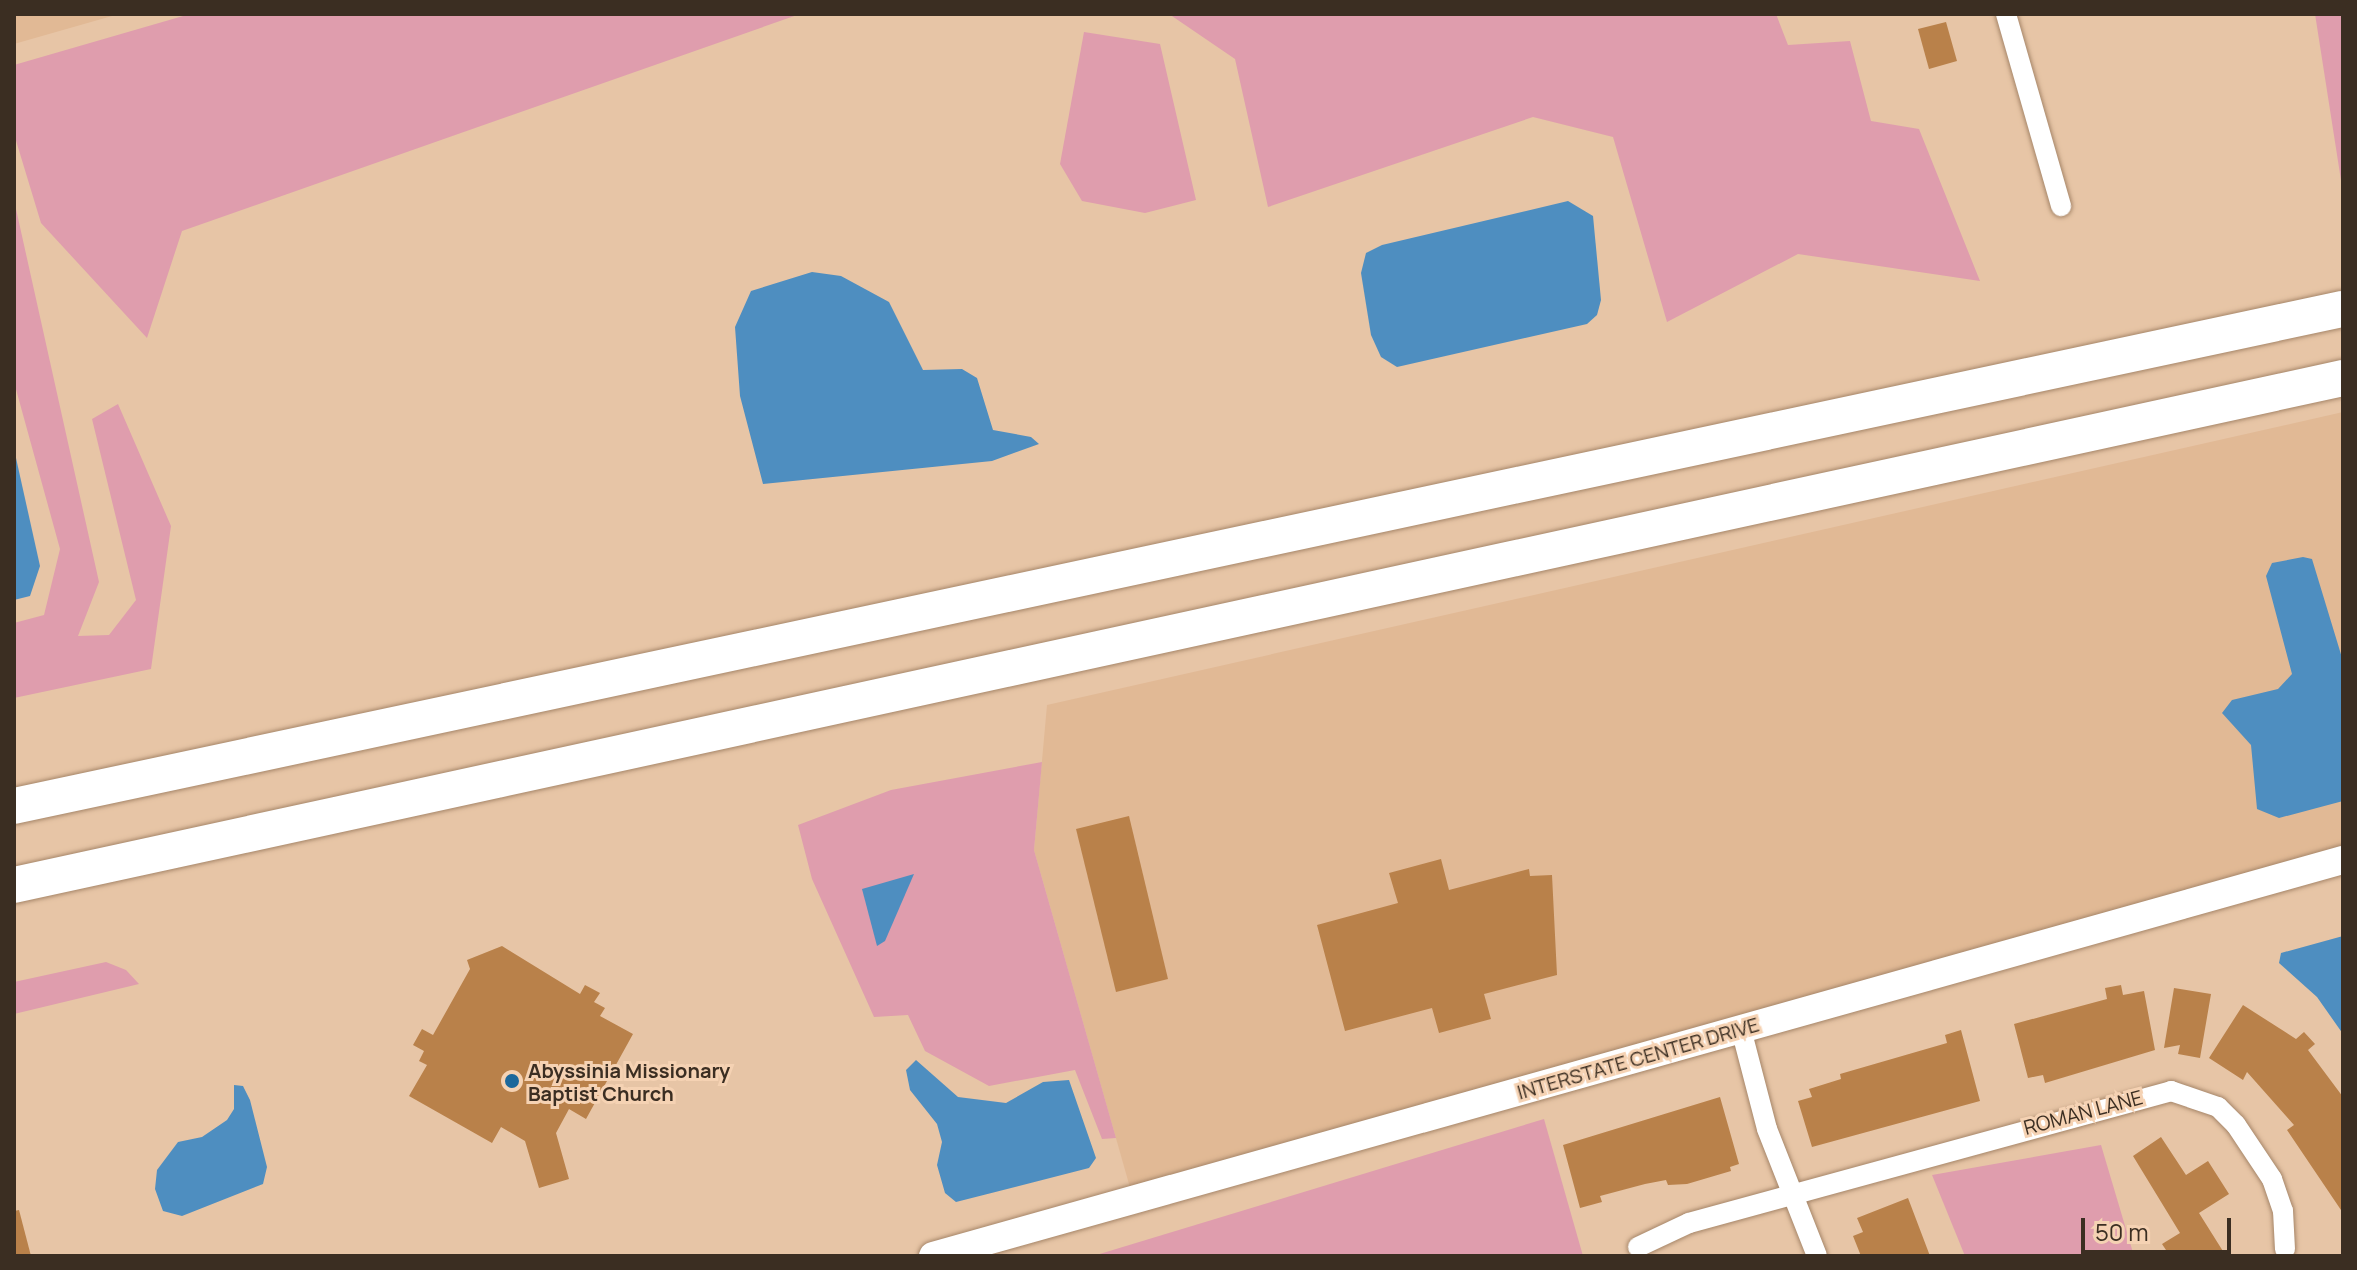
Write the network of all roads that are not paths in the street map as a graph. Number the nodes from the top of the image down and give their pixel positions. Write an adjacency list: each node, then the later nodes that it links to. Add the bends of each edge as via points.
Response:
1 (2006, 14): 2 (street)
2 (2061, 206)
3 (2343, 309): 5 (highway)
4 (2343, 378): 7 (highway)
5 (14, 806)
6 (2343, 860): 8 (street, INTERSTATE CENTER DRIVE)
7 (14, 885)
8 (1741, 1029): 9 (street, via 1767,1129); 12 (street, INTERSTATE CENTER DRIVE)
9 (1793, 1194): 10 (street, ROMAN LANE, via 1666,1230); 11 (street, ROMAN LANE, via 2171,1091 2218,1107 2236,1125 2272,1179 2283,1211); 13 (street)
10 (1638, 1247)
11 (2285, 1249)
12 (933, 1256)
13 (1817, 1256)

